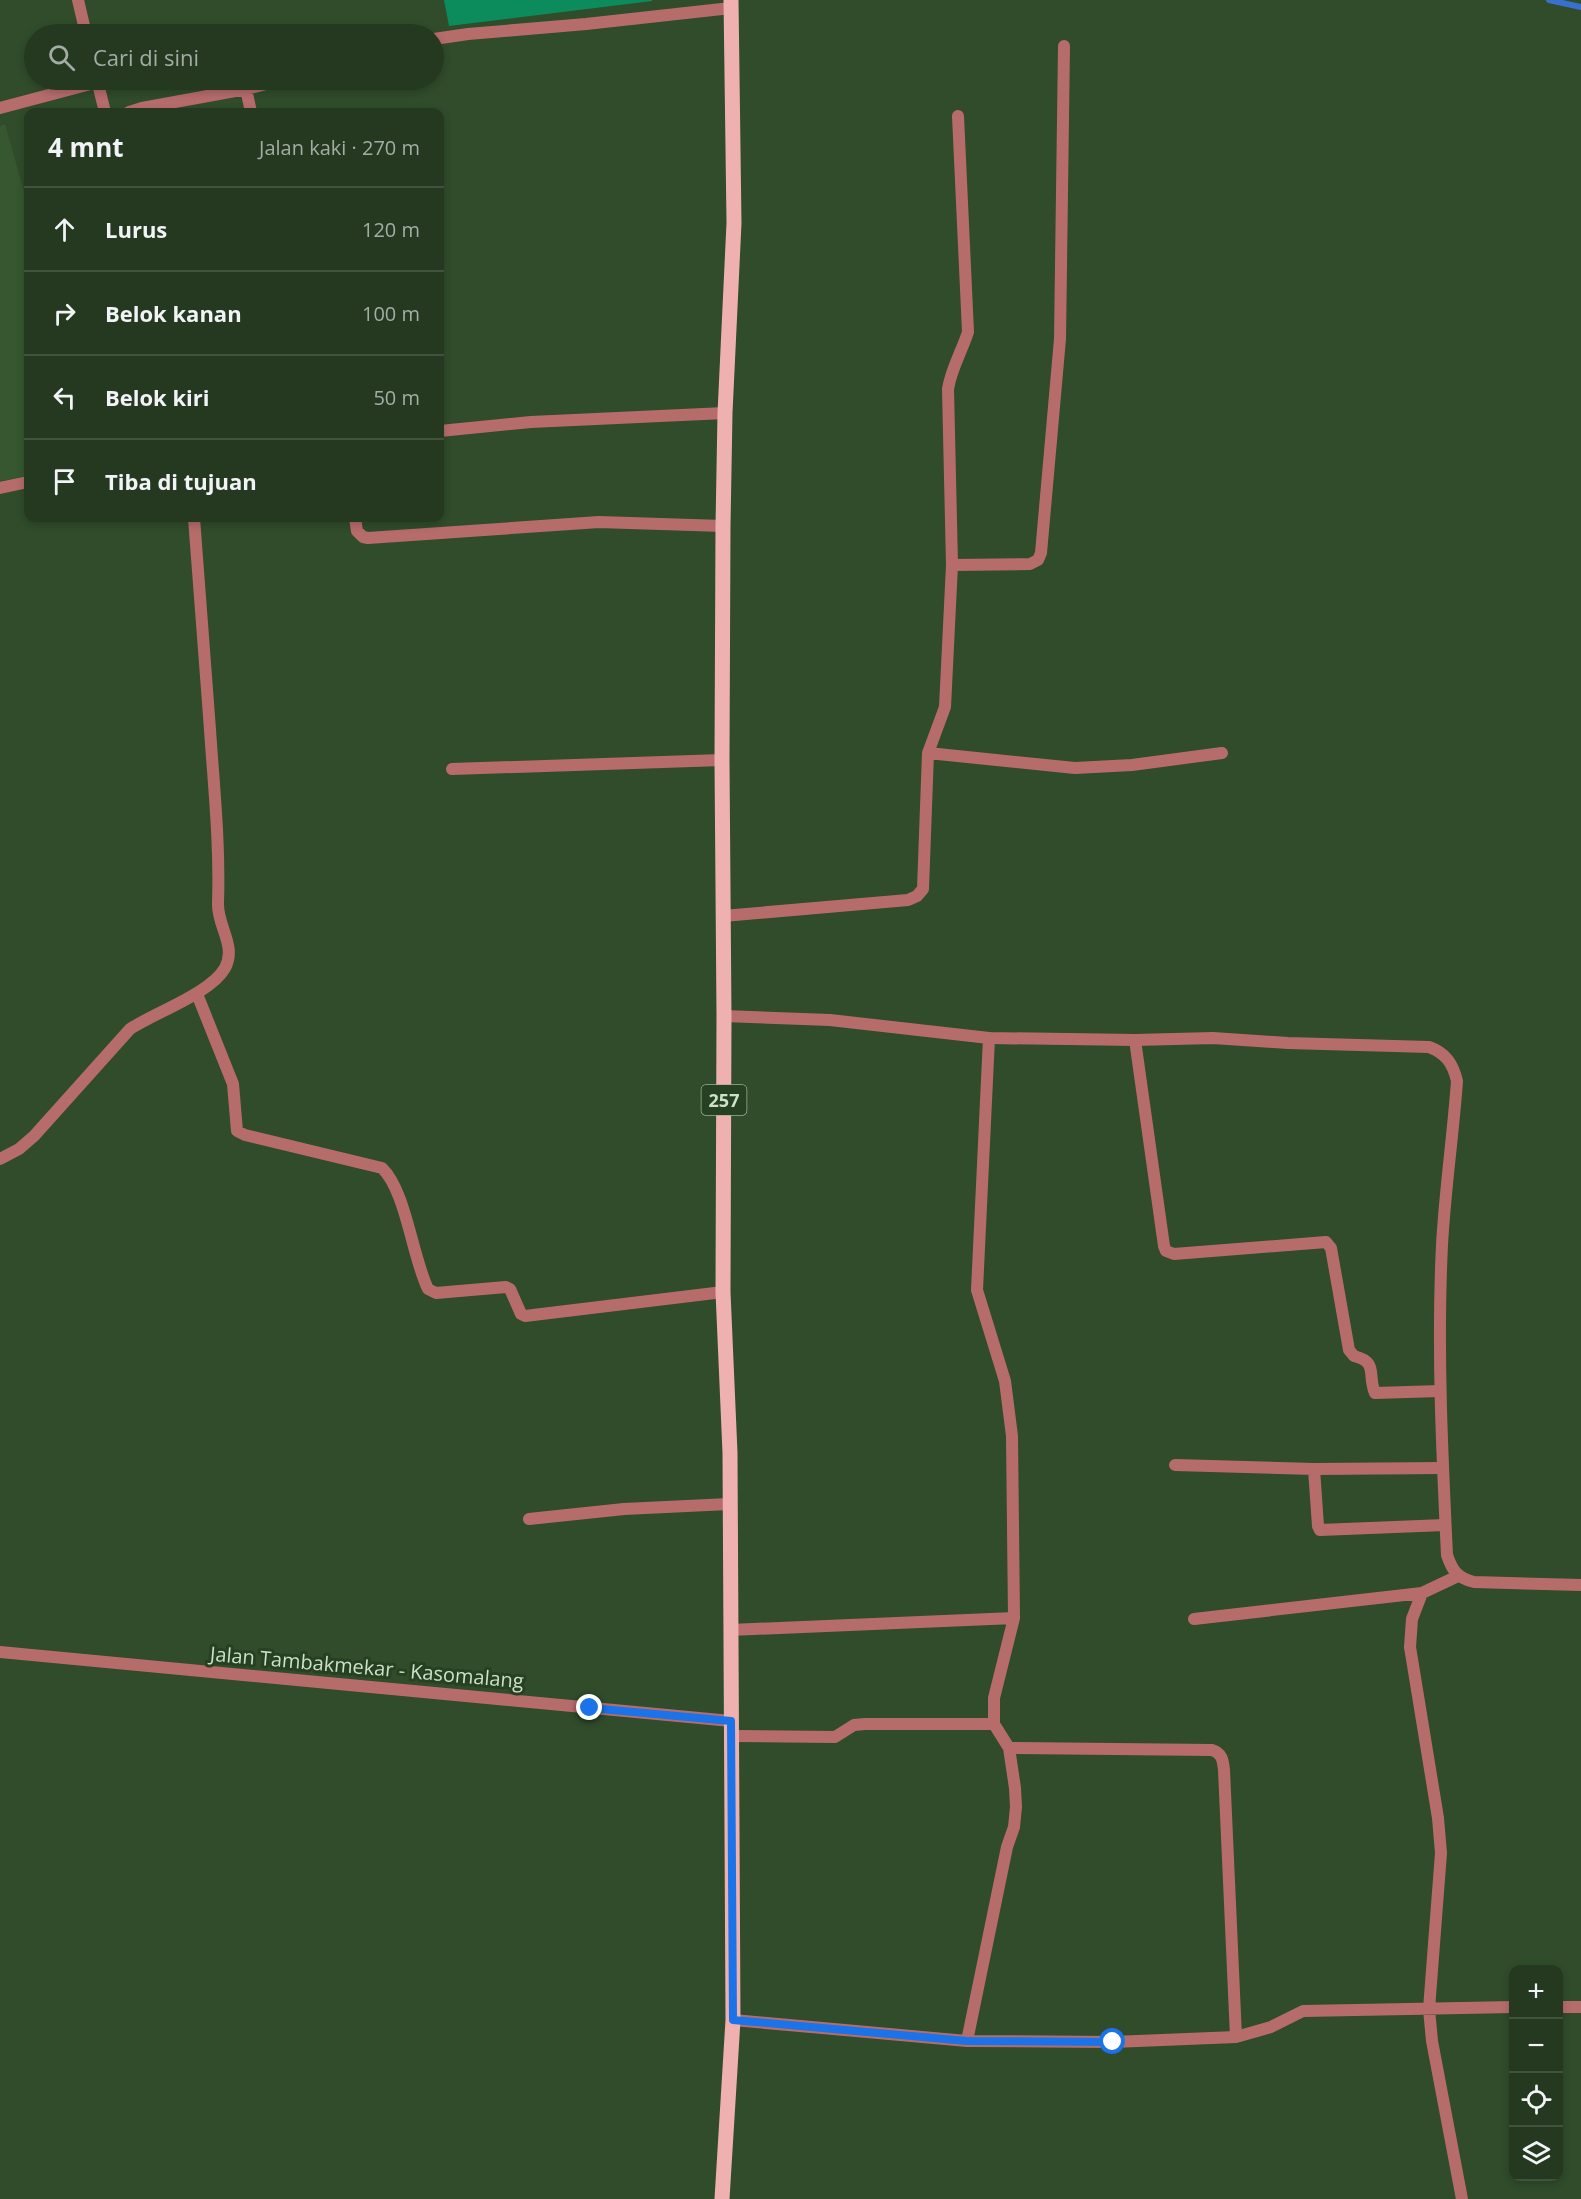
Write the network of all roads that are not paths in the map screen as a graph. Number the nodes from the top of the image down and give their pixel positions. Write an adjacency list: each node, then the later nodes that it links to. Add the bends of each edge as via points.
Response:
1 (78, 0): 3 (street)
2 (731, 4): 4 (street); 15 (main road, 257, via 734,223)
3 (84, 24)
4 (444, 38)
5 (1064, 46): 22 (street, via 1060,339 1041,553 1030,564)
6 (65, 90): 10 (street)
7 (100, 90): 11 (street)
8 (241, 90): 12 (street)
9 (246, 90): 13 (street)
10 (0, 108)
11 (104, 108)
12 (142, 108)
13 (250, 108)
14 (958, 116): 22 (street, via 968,332 948,389)
15 (725, 413): 16 (street, via 531,422); 21 (main road, 257)
16 (444, 431)
17 (24, 483): 18 (street)
18 (0, 488)
19 (194, 522): 28 (street, via 219,856 218,912 230,949 225,968)
20 (356, 522): 21 (street, via 357,531 368,538 599,522)
21 (723, 526): 25 (main road, 257)
22 (952, 565): 23 (street, via 945,707)
23 (928, 753): 24 (street, via 1106,768); 27 (street, via 923,889 917,896 908,900)
24 (1222, 753)
25 (722, 760): 26 (street); 27 (main road, 257)
26 (452, 769)
27 (723, 916): 29 (main road, 257)
28 (197, 994): 32 (street, via 130,1029 34,1136); 33 (street, via 230,1072 237,1131 382,1168 397,1190 428,1289 436,1293 506,1287 525,1316)
29 (724, 1016): 30 (street, via 830,1020); 33 (main road, 257)
30 (989, 1038): 31 (street); 44 (street, via 977,1290 1005,1381 1010,1411)
31 (1135, 1040): 34 (street, via 1166,1251 1174,1254 1326,1242 1331,1248 1349,1350 1369,1363 1376,1393); 34 (street, via 1213,1038 1428,1047 1448,1059 1457,1081 1442,1243)
32 (0, 1159)
33 (723, 1292): 38 (main road, 257)
34 (1440, 1391): 36 (street)
35 (1175, 1465): 37 (street)
36 (1443, 1468): 37 (street); 40 (street)
37 (1314, 1469): 40 (street, via 1320,1530)
38 (729, 1504): 39 (street); 46 (main road, 257)
39 (529, 1519)
40 (1445, 1525): 41 (street, via 1447,1555)
41 (1458, 1576): 42 (street, via 1473,1582); 43 (street)
42 (1581, 1585)
43 (1422, 1593): 45 (street); 54 (street, via 1412,1620 1410,1647 1441,1853)
44 (1014, 1617): 46 (street); 48 (street, via 995,1689)
45 (1194, 1619)
46 (731, 1630): 49 (main road, 257)
47 (0, 1652): 49 (street, Jalan Tambakmekar - Kasomalang)
48 (994, 1724): 49 (street, Jalan Tambakmekar - Kasomalang, via 865,1724 854,1725 835,1737); 50 (street)
49 (732, 1729): 55 (main road, 257)
50 (1009, 1748): 56 (street, via 1218,1751 1224,1770); 57 (street, via 1017,1807)
51 (1509, 2007): 54 (street)
52 (1563, 2007): 53 (street)
53 (1581, 2007)
54 (1429, 2009): 56 (street, via 1303,2011 1271,2027); 59 (street)
55 (733, 2020): 57 (street); 58 (main road, 257)
56 (1236, 2037): 57 (street, via 1113,2042)
57 (967, 2041)
58 (722, 2199)
59 (1462, 2199)

